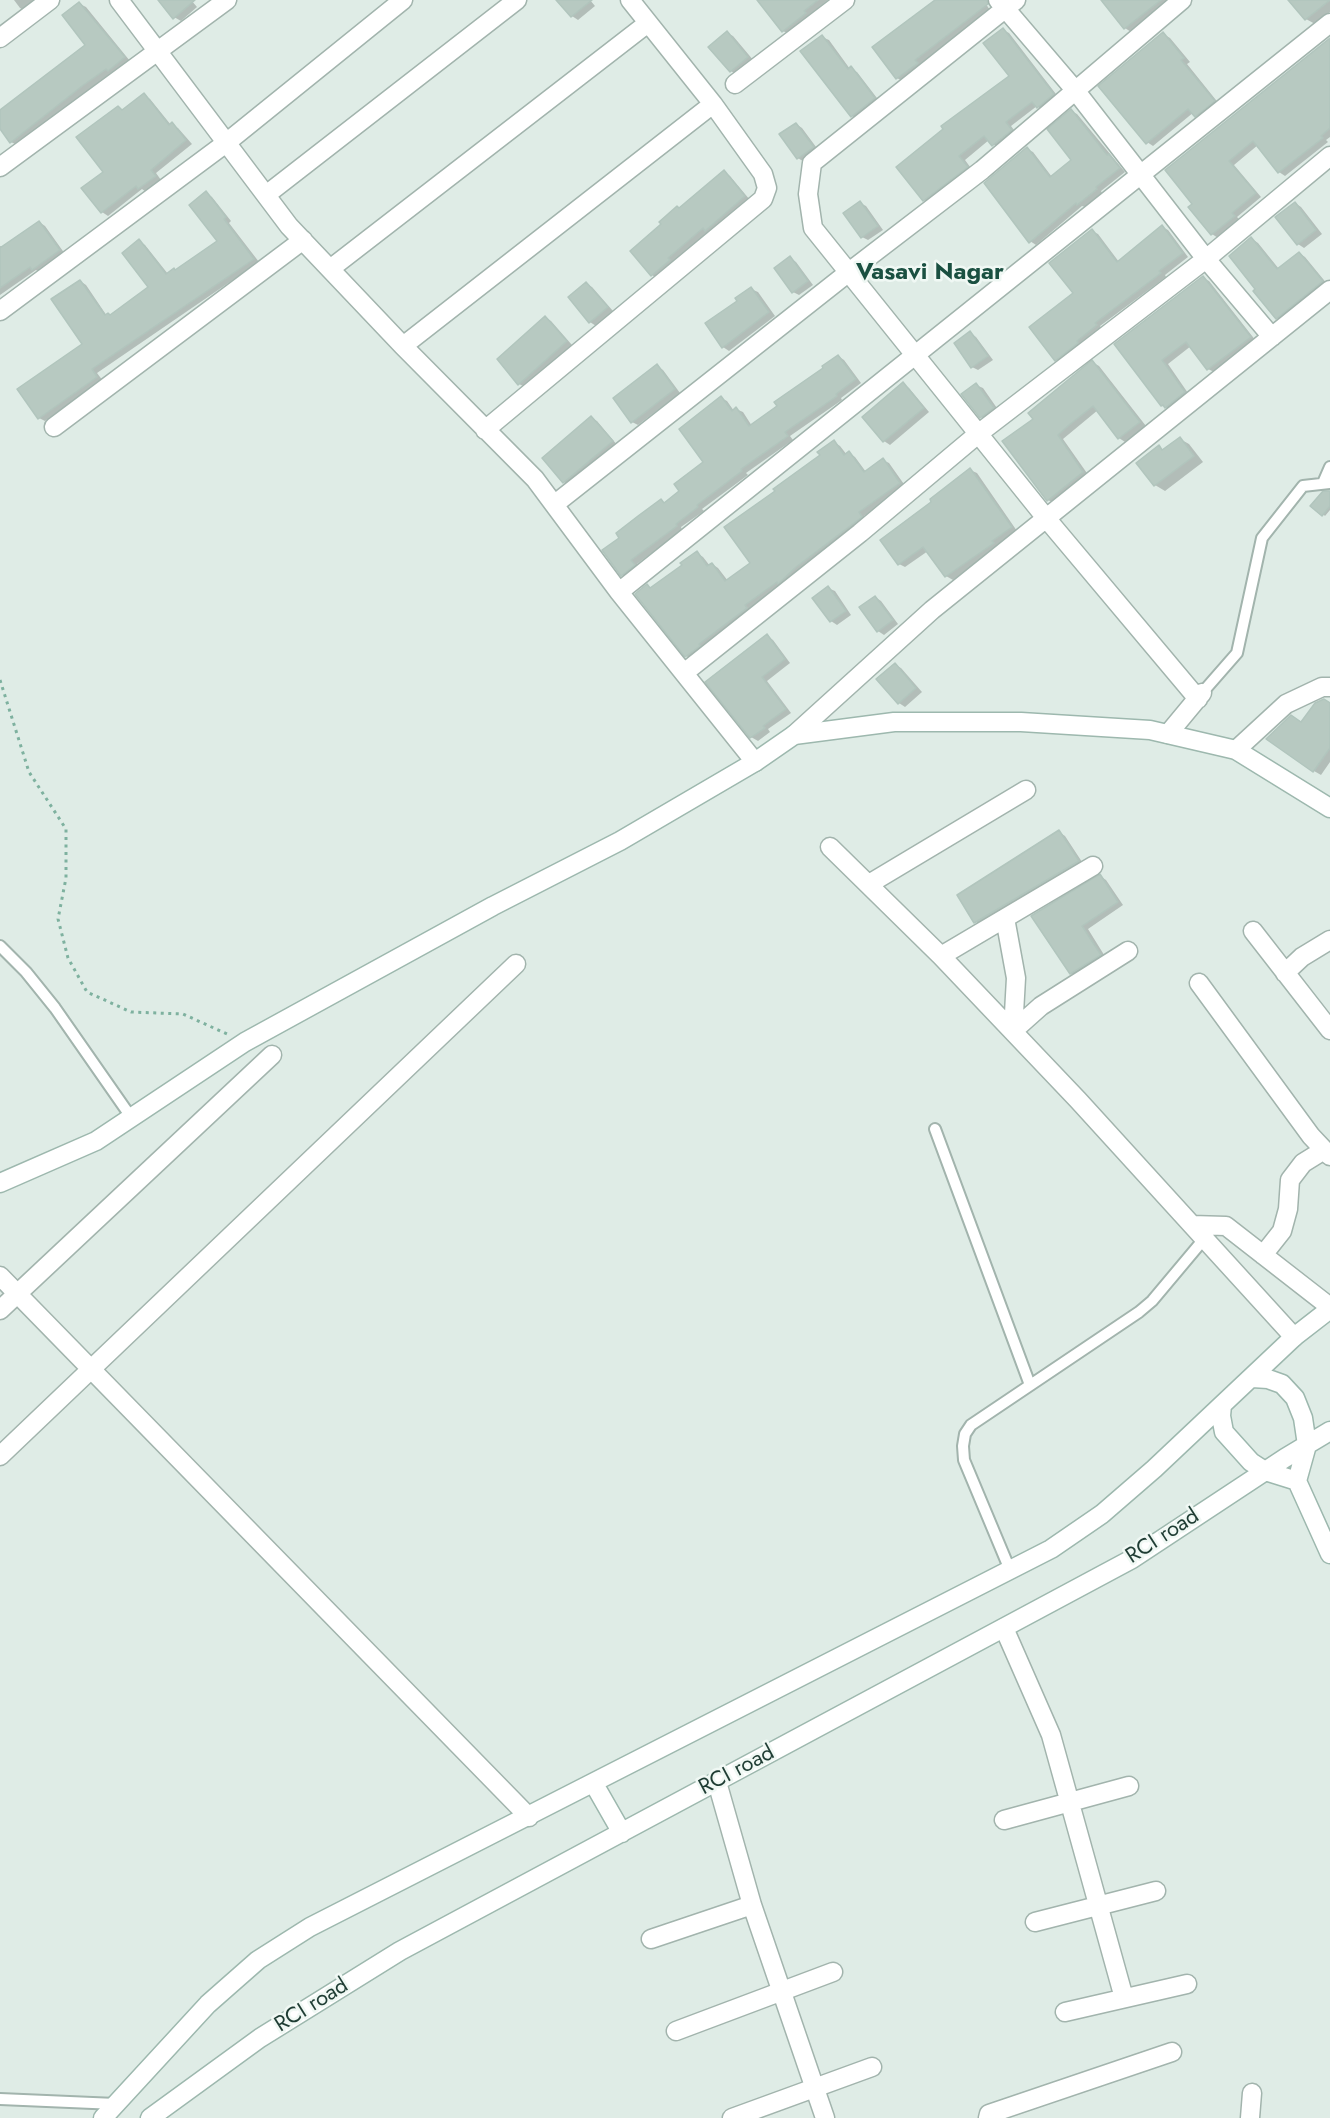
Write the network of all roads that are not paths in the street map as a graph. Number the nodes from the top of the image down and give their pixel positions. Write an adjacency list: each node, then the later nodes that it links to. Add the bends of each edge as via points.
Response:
1 (50, 0): 12 (street)
2 (119, 0): 13 (street)
3 (226, 0): 13 (street)
4 (403, 0): 17 (street)
5 (518, 0): 21 (street)
6 (630, 0): 10 (street)
7 (845, 0): 14 (street)
8 (1182, 0): 15 (street)
9 (1006, 3): 15 (street); 25 (street, via 812,163 808,194 813,228)
10 (648, 22): 16 (street); 24 (street)
11 (1330, 23): 20 (street)
12 (0, 38)
13 (158, 51): 17 (street); 19 (street)
14 (735, 84)
15 (1075, 90): 20 (street); 25 (street, via 982,170)
16 (713, 104): 29 (street); 32 (street, via 763,174 767,188 763,199)
17 (226, 143): 21 (street); 27 (street)
18 (1330, 156): 23 (street)
19 (0, 167)
20 (1140, 173): 23 (street); 30 (street)
21 (266, 195): 22 (street)
22 (303, 240): 24 (street); 31 (street)
23 (1206, 259): 28 (street); 33 (street)
24 (330, 269): 29 (street)
25 (849, 272): 30 (street); 36 (street)
26 (1330, 290): 28 (street)
27 (0, 311)
28 (1272, 337): 37 (street)
29 (403, 346): 32 (street)
30 (915, 354): 33 (street); 38 (street)
31 (54, 428)
32 (486, 430): 36 (street)
33 (978, 434): 37 (street); 39 (street)
34 (1330, 467): 35 (lane)
35 (1326, 483): 41 (lane, via 1303,486 1262,538 1237,652)
36 (555, 504): 38 (street)
37 (1046, 518): 41 (street); 43 (street, via 932,610)
38 (619, 592): 39 (street)
39 (684, 673): 45 (street)
40 (1330, 687): 44 (street, via 1286,704)
41 (1200, 696): 42 (street)
42 (1168, 734): 43 (street, via 1021,722 894,722); 44 (street)
43 (794, 735): 45 (street)
44 (1236, 750): 47 (street)
45 (755, 762): 63 (street, via 620,841 245,1042)
46 (1026, 790): 50 (street)
47 (1330, 808)
48 (830, 847): 50 (street)
49 (1093, 866): 51 (street)
50 (869, 884): 56 (street)
51 (1005, 918): 56 (street); 61 (street, via 1016,978)
52 (1252, 931): 58 (street)
53 (1330, 940): 58 (street)
54 (0, 946): 63 (lane, via 55,1008)
55 (1128, 951): 61 (street, via 1041,1006)
56 (941, 956): 61 (street)
57 (516, 964): 74 (street)
58 (1285, 973): 60 (street)
59 (1199, 982): 65 (street)
60 (1329, 1029)
61 (1013, 1031): 67 (street)
62 (272, 1055): 70 (street)
63 (131, 1118): 66 (street, via 96,1141)
64 (935, 1129): 76 (lane)
65 (1327, 1153): 68 (street, via 1303,1163 1290,1180 1282,1231)
66 (0, 1183)
67 (1198, 1232): 68 (street, via 1226,1226); 73 (street); 76 (lane, via 1152,1301)
68 (1263, 1254): 71 (street)
69 (0, 1276): 70 (street)
70 (17, 1294): 72 (street); 74 (street)
71 (1330, 1308): 73 (street)
72 (0, 1310)
73 (1294, 1337): 75 (street)
74 (91, 1369): 80 (street); 90 (street)
75 (1252, 1378): 77 (street); 79 (street, via 1282,1384 1295,1398 1304,1418)
76 (1030, 1385): 84 (lane, via 971,1425 963,1446 964,1460)
77 (1221, 1406): 81 (street, via 1224,1431 1251,1462); 84 (street, via 1102,1514 1051,1549)
78 (1330, 1431): 79 (street, RCI road)
79 (1307, 1445): 81 (street, RCI road); 82 (street)
80 (0, 1456)
81 (1265, 1471): 82 (street); 85 (street, RCI road, via 1132,1558)
82 (1298, 1481): 83 (street)
83 (1330, 1554)
84 (1010, 1570): 87 (street)
85 (1005, 1628): 86 (street, RCI road); 89 (street, via 1051,1735)
86 (717, 1782): 92 (street, RCI road); 94 (street)
87 (594, 1784): 90 (street); 92 (street)
88 (1129, 1786): 89 (street)
89 (1069, 1802): 91 (street); 95 (street)
90 (529, 1817): 109 (street, via 310,1928 258,1960 208,2004)
91 (1004, 1820)
92 (622, 1833): 111 (street, RCI road, via 400,1951 260,2038)
93 (1156, 1891): 95 (street)
94 (752, 1905): 97 (street); 100 (street)
95 (1098, 1906): 96 (street); 101 (street)
96 (1035, 1922)
97 (651, 1939)
98 (833, 1972): 100 (street)
99 (1186, 1983): 101 (street)
100 (781, 1992): 103 (street); 106 (street)
101 (1124, 1998): 102 (street)
102 (1065, 2012)
103 (676, 2031)
104 (1172, 2052): 114 (street, via 989,2114)
105 (873, 2067): 106 (street)
106 (815, 2088): 112 (street); 113 (street)
107 (1252, 2093): 115 (street)
108 (0, 2099): 109 (lane)
109 (116, 2104): 110 (street)
110 (104, 2118)
111 (150, 2118)
112 (732, 2118)
113 (825, 2118)
114 (988, 2118)
115 (1250, 2118)

